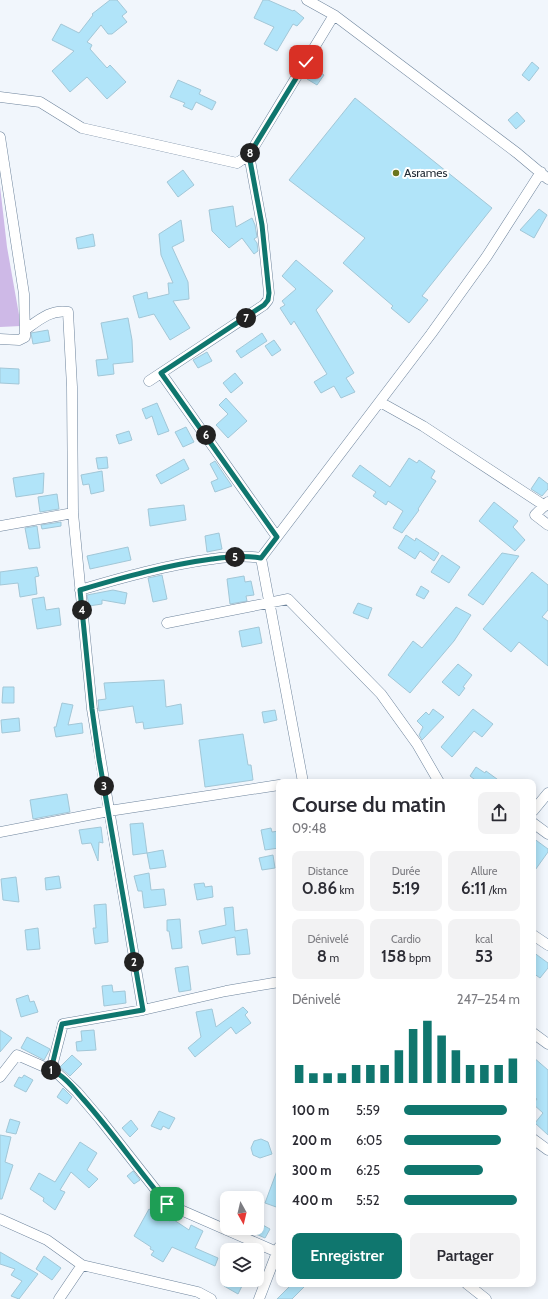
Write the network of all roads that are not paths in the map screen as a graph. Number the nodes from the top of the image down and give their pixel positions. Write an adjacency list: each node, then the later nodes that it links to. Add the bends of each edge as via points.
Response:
1 (307, 0): 2 (street)
2 (334, 15): 5 (street); 6 (street)
3 (0, 97): 5 (street, via 40,102 82,128 237,163)
4 (0, 137): 7 (street, via 24,294)
5 (249, 155): 9 (street, via 262,225 268,300)
6 (544, 176): 11 (street)
7 (25, 330): 8 (street, via 23,338); 13 (street, via 57,310 68,312)
8 (0, 339)
9 (161, 373): 10 (street); 16 (street)
10 (149, 381)
11 (380, 402): 12 (street, via 423,426); 16 (street)
12 (546, 504): 14 (street, via 535,515)
13 (73, 513): 15 (street); 18 (street)
14 (548, 525)
15 (0, 526)
16 (277, 537): 17 (street)
17 (261, 558): 18 (street, via 247,555 172,565); 19 (street)
18 (80, 590): 26 (street, via 92,709)
19 (269, 601): 20 (street); 21 (street); 22 (street, via 285,598 290,600 381,694 417,744)
20 (167, 622)
21 (300, 779)
22 (437, 779)
23 (276, 785): 26 (street)
24 (548, 793): 25 (street)
25 (536, 807)
26 (109, 811): 28 (street); 33 (street)
27 (536, 825): 29 (street)
28 (0, 832)
29 (548, 834)
30 (536, 937): 31 (street)
31 (548, 945)
32 (276, 983): 33 (street)
33 (143, 1010): 36 (street, via 62,1024)
34 (536, 1035): 35 (street)
35 (548, 1044)
36 (51, 1070): 37 (street, via 17,1055); 41 (street, via 77,1092 167,1204)
37 (0, 1077)
38 (536, 1141): 39 (street)
39 (548, 1150)
40 (0, 1219): 43 (street, via 46,1240)
41 (276, 1249)
42 (276, 1255): 47 (street)
43 (82, 1265): 45 (street); 46 (street, via 198,1292)
44 (471, 1287): 48 (street)
45 (59, 1299)
46 (211, 1299)
47 (259, 1299)
48 (486, 1299)

